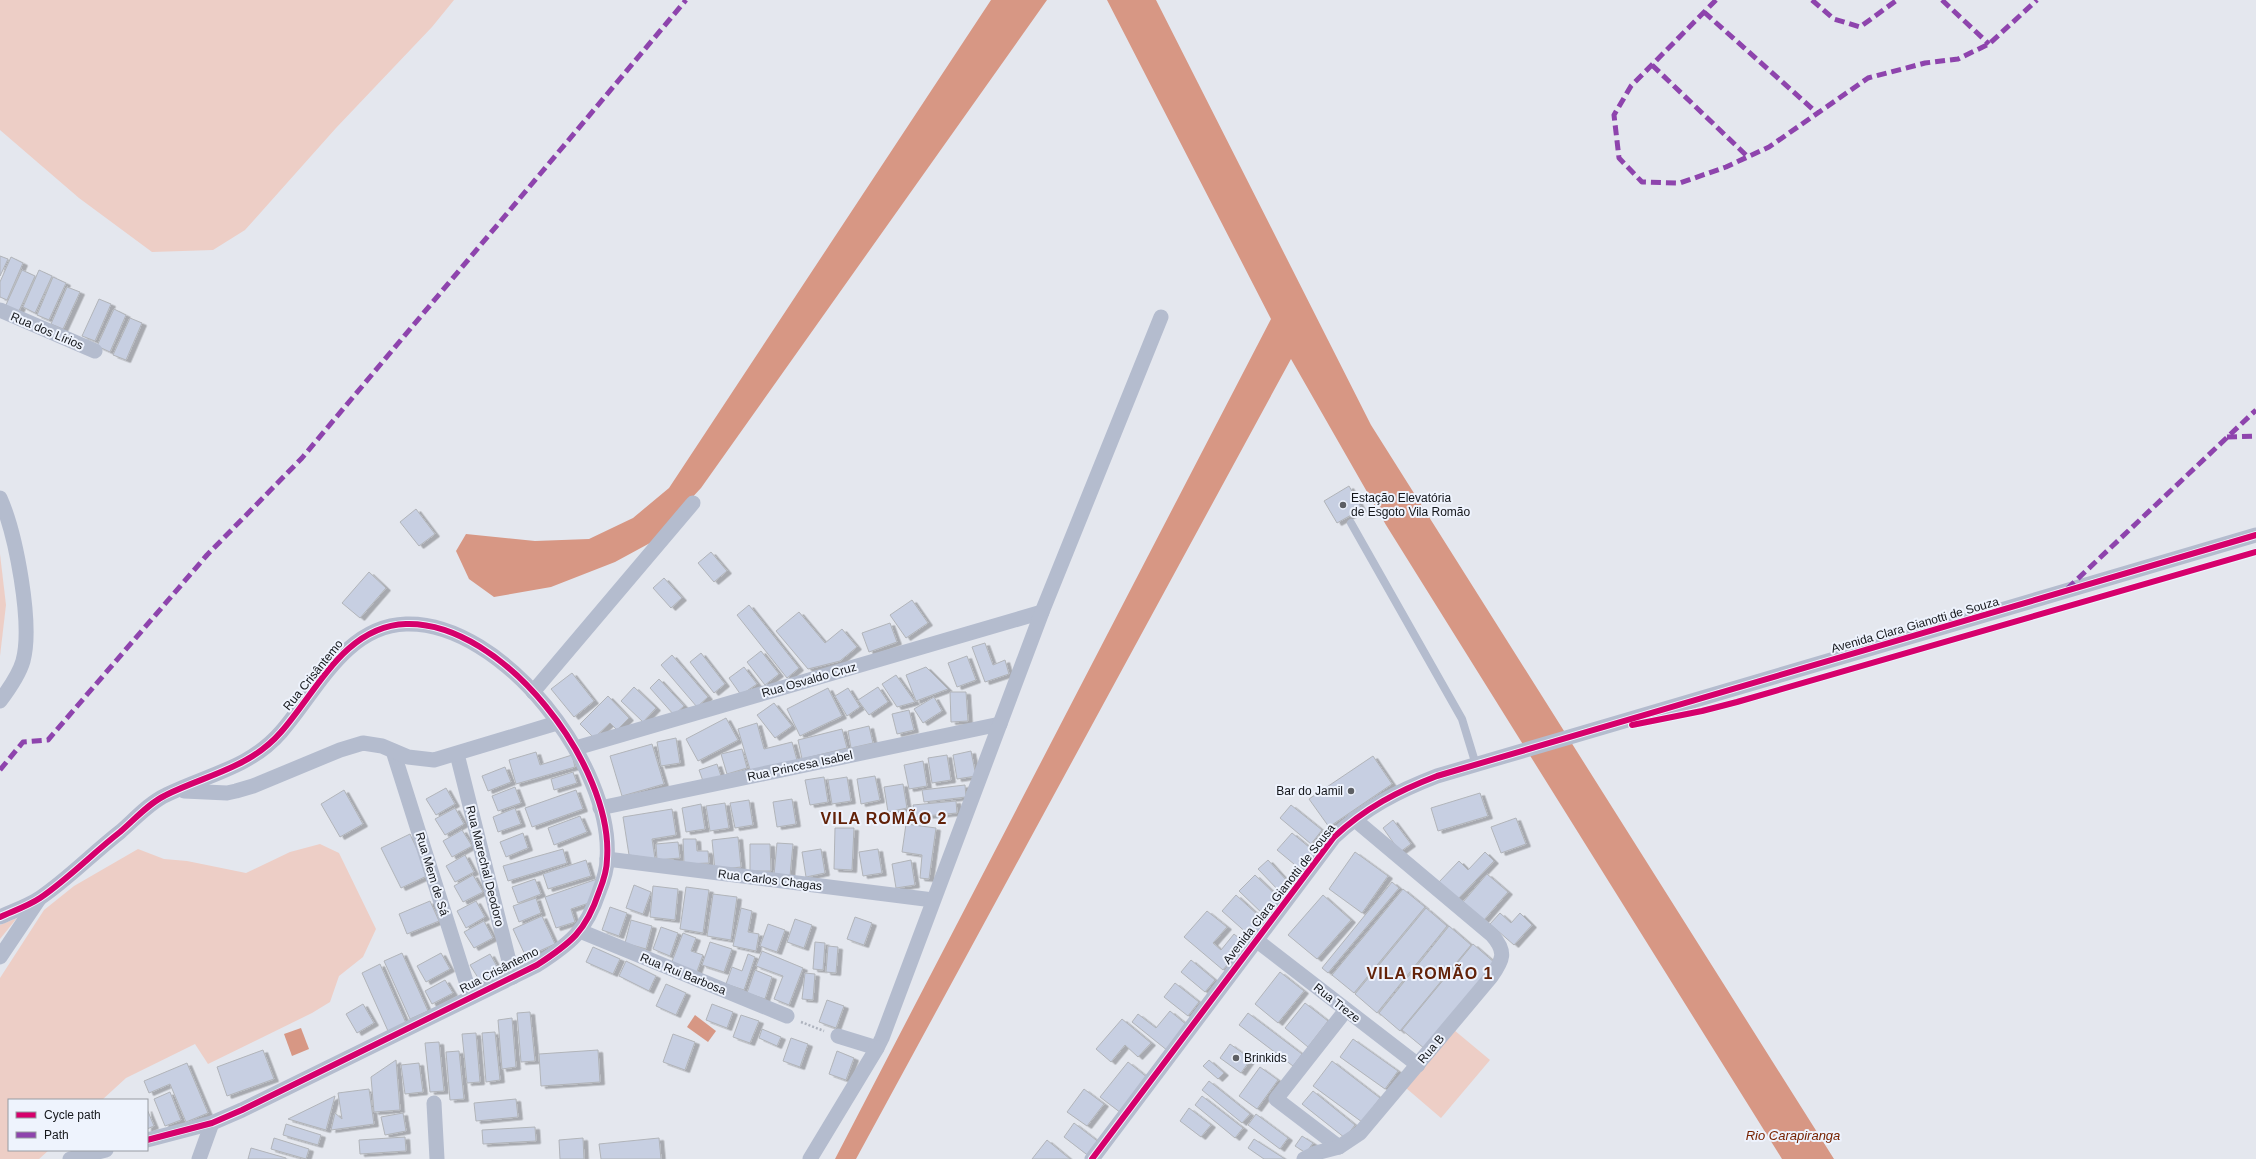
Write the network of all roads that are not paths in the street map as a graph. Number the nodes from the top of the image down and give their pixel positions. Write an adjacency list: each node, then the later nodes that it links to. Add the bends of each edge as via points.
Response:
1 (0, 310): 3 (street, Rua dos Lírios)
2 (1161, 318): 8 (street)
3 (95, 351)
4 (0, 498): 10 (street, via 11,532 27,620 23,662)
5 (692, 503): 9 (street)
6 (1351, 523): 17 (lane, via 1462,719)
7 (2256, 535): 13 (street, Avenida Clara Gianotti de Souza)
8 (1042, 612): 12 (street); 14 (street, Rua Osvaldo Cruz)
9 (533, 692): 11 (street, Rua Crisântemo); 18 (street, Rua Crisântemo, via 515,672 494,655 458,635 429,625 388,626 372,631 348,648 280,734 251,759)
10 (0, 701)
11 (558, 723): 14 (street, Rua Crisântemo); 16 (street)
12 (1000, 724): 19 (street, Rua Princesa Isabel); 23 (street)
13 (1580, 735): 17 (street, Avenida Clara Gianotti de Sousa)
14 (576, 748): 19 (street, Rua Crisântemo)
15 (393, 751): 16 (street, via 420,760 434,760); 18 (street, via 363,743 236,791 216,793 188,790); 29 (street, Rua Mem de Sá)
16 (457, 754): 28 (street, Rua Marechal Deodoro)
17 (1476, 765): 20 (street, Avenida Clara Gianotti de Sousa, via 1414,785 1382,800)
18 (164, 796): 22 (street, Rua Crisântemo)
19 (600, 808): 21 (street, Rua Crisântemo, via 605,825)
20 (1354, 819): 26 (street, Avenida Clara Gianotti de Sousa, via 1334,837); 34 (street, Rua B, via 1492,935 1502,951 1501,959 1491,977)
21 (607, 859): 23 (street, Rua Carlos Chagas); 25 (street, Rua Crisântemo, via 592,914)
22 (39, 898): 24 (street, Rua Crisântemo); 27 (street, Rua Crisântemo)
23 (933, 900): 33 (street, via 894,1010)
24 (0, 917)
25 (580, 931): 28 (street, Rua Crisântemo, via 556,953); 31 (street, Rua Rui Barbosa)
26 (1256, 940): 30 (street, Rua Treze); 40 (street, Avenida Clara Gianotti de Sousa)
27 (0, 957)
28 (513, 977): 29 (street, Rua Crisântemo)
29 (470, 997): 36 (street, Rua Crisântemo)
30 (1346, 1010): 34 (street, Rua Treze); 38 (street, via 1276,1099)
31 (787, 1016)
32 (838, 1036): 33 (street)
33 (877, 1048): 44 (street)
34 (1418, 1065): 38 (street, Rua B, via 1360,1133)
35 (434, 1103): 43 (street)
36 (212, 1123): 37 (street, Rua Crisântemo); 42 (street)
37 (148, 1140)
38 (1345, 1144): 45 (street)
39 (102, 1151): 41 (street)
40 (1096, 1158)
41 (70, 1159)
42 (199, 1159)
43 (437, 1159)
44 (810, 1159)
45 (1304, 1159)

